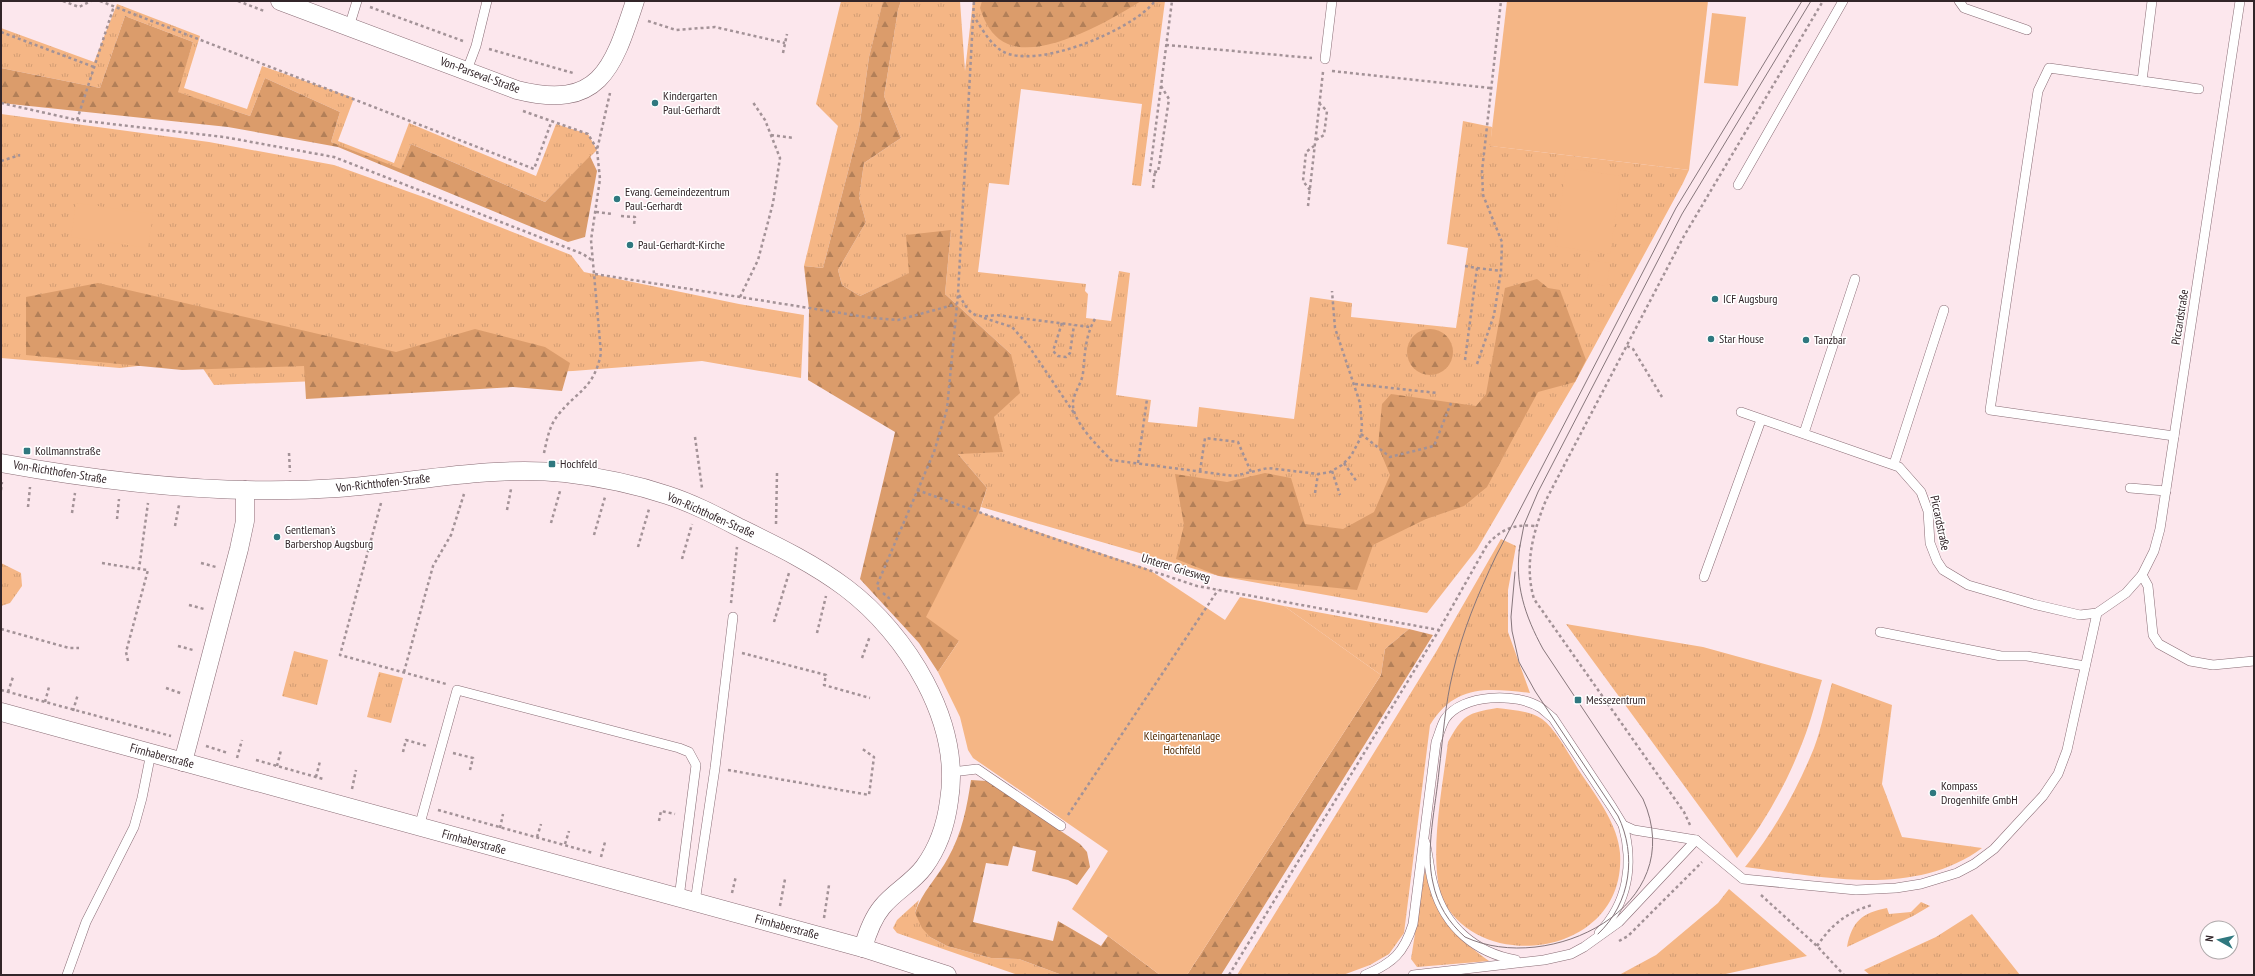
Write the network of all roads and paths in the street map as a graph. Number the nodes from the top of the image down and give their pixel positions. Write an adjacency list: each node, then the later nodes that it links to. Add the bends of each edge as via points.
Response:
1 (64, 1): 2 (path, via 80,7)
2 (91, 1)
3 (100, 1): 17 (path)
4 (280, 1): 20 (street, Von-Parseval-Straße)
5 (358, 1): 20 (lane)
6 (487, 1): 29 (lane)
7 (974, 1): 19 (path)
8 (1155, 1): 19 (path, via 1141,14 1084,45 1035,57 1017,57 1002,51 991,41)
9 (1172, 1): 25 (path)
10 (1332, 1): 27 (lane)
11 (1501, 1): 34 (path)
12 (1823, 1): 72 (path, via 1684,236)
13 (1843, 1): 48 (lane)
14 (1958, 1): 21 (lane, via 1964,8)
15 (2152, 1): 31 (lane)
16 (2240, 1): 85 (lane, Piccardstraße)
17 (114, 6): 28 (path); 40 (path, via 534,168)
18 (633, 8): 24 (path, via 676,30 715,26); 29 (street, Von-Parseval-Straße, via 619,50 610,66 598,80 584,89 567,95 535,94 517,90)
19 (973, 15): 63 (path)
20 (349, 27): 29 (street, Von-Parseval-Straße)
21 (2027, 30)
22 (1, 32): 28 (path)
23 (787, 34): 24 (path)
24 (785, 43): 26 (path)
25 (1166, 45): 27 (path); 32 (path)
26 (783, 53)
27 (1325, 59): 30 (path)
28 (94, 66): 39 (path)
29 (467, 70)
30 (1323, 70): 34 (path); 38 (path)
31 (2142, 81): 35 (lane); 85 (lane, via 2049,68 2038,91 1990,410)
32 (1161, 86): 47 (path, via 1150,171); 47 (path, via 1169,99 1158,172)
33 (611, 88): 52 (path, via 597,150 600,179)
34 (1490, 88): 59 (path, via 1482,171 1483,195 1502,242)
35 (2200, 89)
36 (752, 101): 41 (path, via 765,120)
37 (1, 103): 39 (path)
38 (1320, 104): 43 (path); 43 (path, via 1327,111 1324,135)
39 (77, 120): 56 (path, via 224,137 334,157 583,254)
40 (551, 122)
41 (770, 135): 42 (path); 64 (path, via 780,158 773,203 758,260)
42 (794, 138)
43 (1316, 140): 44 (path)
44 (1315, 146): 50 (path); 50 (path, via 1306,152 1303,181)
45 (20, 155): 46 (path)
46 (1, 161)
47 (1155, 172): 49 (path)
48 (1738, 185)
49 (1153, 188)
50 (1310, 190): 51 (path)
51 (1308, 206)
52 (596, 212): 53 (path); 56 (path, via 591,240)
53 (613, 214)
54 (621, 216): 55 (path, via 635,217)
55 (634, 225)
56 (593, 261): 60 (path)
57 (1465, 266): 58 (path)
58 (1476, 268): 59 (path); 73 (path)
59 (1501, 271): 74 (path, via 1494,315)
60 (595, 274): 64 (path); 93 (path, via 600,353 598,370 591,382 557,416 550,428 544,452)
61 (1855, 279): 84 (lane)
62 (1332, 292): 75 (path, via 1335,328)
63 (958, 294): 65 (path); 67 (path, via 975,316)
64 (740, 297): 65 (path, via 809,310 898,320)
65 (957, 304): 105 (path, via 947,409 934,452)
66 (1944, 310): 90 (lane)
67 (982, 318): 69 (path, via 996,315); 81 (path, via 1012,327 1028,345)
68 (1095, 319): 71 (path)
69 (1062, 323): 70 (path); 70 (path, via 1053,351 1058,356 1066,357 1070,353)
70 (1074, 325): 71 (path)
71 (1090, 327): 81 (path, via 1082,380 1073,401)
72 (1627, 346): 77 (path, via 1633,348); 112 (path, via 1546,500)
73 (1464, 360)
74 (1477, 364)
75 (1355, 384): 76 (path); 83 (path, via 1360,403)
76 (1437, 393)
77 (1662, 397)
78 (1147, 400): 88 (path)
79 (1451, 403): 83 (path, via 1434,446 1390,457)
80 (1741, 412): 82 (lane, Piccardstraße)
81 (1075, 413): 88 (path, via 1087,433 1111,460)
82 (1761, 420): 84 (lane, Piccardstraße); 123 (lane)
83 (1360, 434): 89 (path, via 1351,456)
84 (1808, 435): 90 (lane, Piccardstraße)
85 (2174, 436): 107 (lane, Piccardstraße)
86 (695, 437): 110 (path, via 702,492)
87 (1, 463): 102 (street, Von-Richthofen-Straße)
88 (1138, 463): 91 (path)
89 (1344, 463): 92 (path); 100 (path)
90 (1894, 464): 125 (lane, Piccardstraße, via 1904,471 1921,492 1928,511 1930,543 1937,561 1948,573 1968,585 2056,610 2080,614)
91 (1200, 471): 94 (path, via 1234,476); 94 (path, via 1205,438 1238,442)
92 (1332, 471): 98 (path); 109 (path)
93 (544, 472): 96 (street, Von-Richthofen-Straße); 97 (street, Von-Richthofen-Straße)
94 (1251, 472): 98 (path, via 1268,468)
95 (777, 473): 115 (path, via 776,523)
96 (469, 474): 101 (street, Von-Richthofen-Straße); 138 (path, via 451,534 433,566)
97 (565, 474): 99 (street, Von-Richthofen-Straße); 111 (path)
98 (1318, 474): 108 (path)
99 (610, 480): 106 (street, Von-Richthofen-Straße); 114 (path)
100 (1357, 482)
101 (387, 483): 104 (street, Von-Richthofen-Straße, via 298,490); 138 (path, via 340,655)
102 (150, 484): 104 (street, Von-Richthofen-Straße); 120 (path)
103 (2130, 488): 107 (lane)
104 (245, 490): 144 (street, via 245,522 239,549)
105 (916, 490): 124 (path, Unterer Griesweg, via 1052,538 1197,586); 127 (path, via 877,585 889,598 889,603)
106 (655, 491): 110 (street, Von-Richthofen-Straße); 116 (path)
107 (2166, 491): 121 (lane, Piccardstraße, via 2154,551)
108 (1316, 493)
109 (1340, 495)
110 (697, 506): 113 (street, Von-Richthofen-Straße); 118 (path)
111 (551, 523)
112 (1535, 526): 130 (path, via 1511,528 1498,533 1487,545); 153 (path, via 1530,560 1534,599 1684,812)
113 (740, 528): 115 (street, Von-Richthofen-Straße); 126 (path, via 730,607)
114 (594, 535)
115 (767, 541): 117 (street, Von-Richthofen-Straße)
116 (638, 547)
117 (794, 556): 122 (street, Von-Richthofen-Straße); 128 (path)
118 (682, 559)
119 (102, 563): 120 (path)
120 (140, 568): 135 (path, via 148,570 126,652)
121 (2142, 575): 125 (lane, Piccardstraße, via 2126,593); 136 (lane, via 2148,586 2153,636 2159,644 2190,660 2212,666)
122 (831, 577): 127 (street, Von-Richthofen-Straße); 132 (path)
123 (1704, 577)
124 (1218, 590): 130 (path, Unterer Griesweg); 150 (path)
125 (2097, 613): 137 (lane)
126 (733, 617): 134 (lane)
127 (879, 619): 146 (street, Von-Richthofen-Straße, via 912,661 936,704 944,727)
128 (774, 622)
129 (1, 630): 133 (path, via 69,648)
130 (1439, 630): 167 (path)
131 (1880, 632): 137 (lane, via 2001,656 2027,656)
132 (817, 633)
133 (79, 648)
134 (730, 650): 140 (path, via 826,675 824,685); 145 (lane)
135 (128, 661)
136 (2254, 661)
137 (2085, 666): 155 (lane, via 2067,750 2058,774 2039,801 1994,849 1974,864 1943,878 1896,888 1856,890)
138 (404, 672): 139 (path, via 450,685)
139 (457, 690): 147 (lane, via 689,752 696,765); 151 (lane)
140 (870, 698)
141 (1, 712): 143 (street, Firnhaberstraße)
142 (861, 748): 145 (path, via 874,757 869,795)
143 (151, 753): 144 (street, Firnhaberstraße); 165 (lane, via 134,827 86,922)
144 (183, 762): 151 (street, Firnhaberstraße)
145 (715, 768): 157 (lane)
146 (952, 772): 150 (lane, via 977,769); 162 (street, Von-Richthofen-Straße, via 949,801 935,849 911,881 882,907 870,925)
147 (689, 818): 148 (path, via 661,811); 157 (lane)
148 (659, 821)
149 (1623, 825): 152 (lane, via 1553,718 1540,707 1507,697 1471,701 1457,708 1445,720 1436,742); 153 (lane, via 1634,830); 163 (lane, via 1629,866 1626,887 1618,908 1606,926 1592,939)
150 (1061, 826)
151 (419, 827): 157 (street, Firnhaberstraße)
152 (1424, 836): 164 (lane, via 1437,896 1445,914 1457,930 1488,952); 168 (lane, via 1412,924 1407,941 1396,957)
153 (1696, 840): 155 (lane); 163 (lane, via 1610,930 1584,947)
154 (785, 879): 159 (path)
155 (1742, 879): 161 (path)
156 (829, 885): 160 (path)
157 (687, 900): 159 (street, Firnhaberstraße)
158 (1879, 904): 161 (path, via 1854,910 1830,928)
159 (776, 924): 160 (street, Firnhaberstraße)
160 (821, 937): 162 (street, Firnhaberstraße)
161 (1817, 946): 170 (path)
162 (863, 948): 166 (street, Firnhaberstraße)
163 (1557, 958): 164 (lane)
164 (1530, 962): 169 (lane)
165 (67, 975)
166 (947, 975)
167 (1229, 975)
168 (1365, 975)
169 (1413, 975)
170 (1844, 975)

